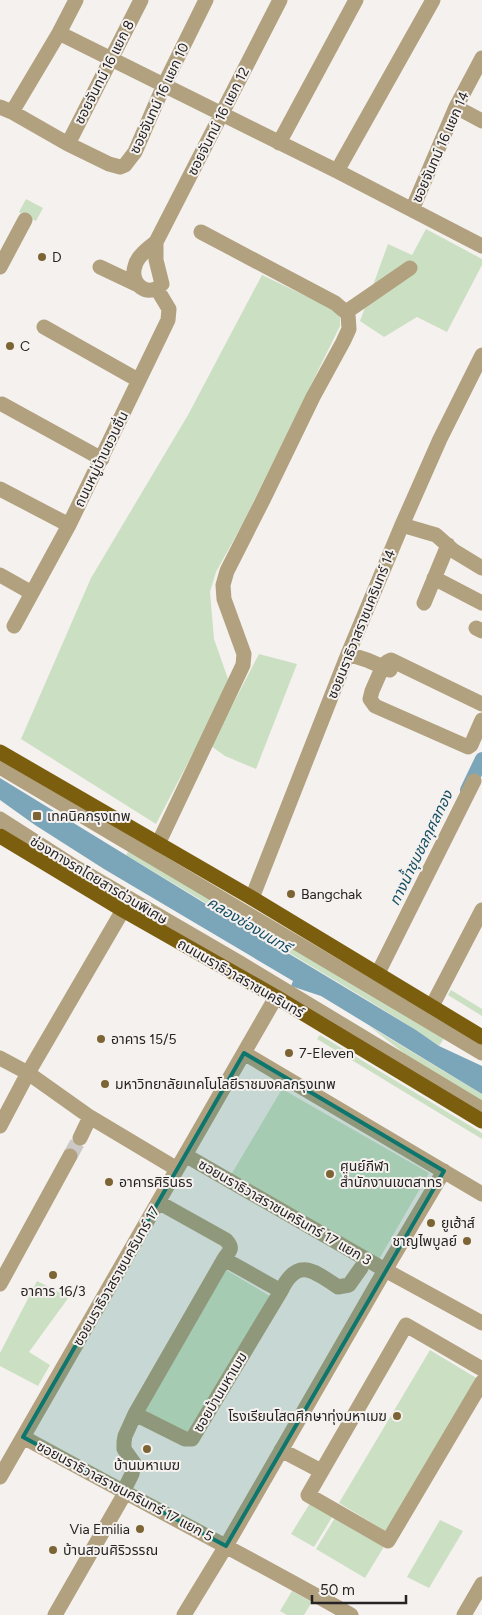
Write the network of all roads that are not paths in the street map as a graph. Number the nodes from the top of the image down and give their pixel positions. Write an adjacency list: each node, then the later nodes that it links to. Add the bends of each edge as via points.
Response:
1 (76, 0): 7 (street)
2 (141, 0): 8 (street, ซอยจันทน์ 16 แยก 8)
3 (206, 0): 10 (street, ซอยจันทน์ 16 แยก 10)
4 (280, 0): 13 (street, ซอยจันทน์ 16 แยก 12)
5 (356, 0): 15 (street)
6 (433, 0): 17 (street)
7 (60, 33): 8 (street); 12 (street)
8 (110, 58): 10 (street); 16 (street, ซอยจันทน์ 16 แยก 8)
9 (482, 58): 11 (street, ซอยจันทน์ 16 แยก 14)
10 (164, 85): 13 (street); 16 (street, ซอยจันทน์ 16 แยก 10, via 135,152 126,165 109,164)
11 (456, 107): 14 (street); 18 (street, ซอยจันทน์ 16 แยก 14)
12 (6, 110): 16 (street)
13 (221, 114): 15 (street); 21 (street, ซอยจันทน์ 16 แยก 12)
14 (482, 121)
15 (279, 143): 17 (street)
16 (68, 144)
17 (338, 171): 18 (street)
18 (412, 210): 22 (street)
19 (25, 220): 24 (street)
20 (201, 232): 28 (street, via 335,303)
21 (156, 242): 26 (street, via 135,265 134,277); 27 (street, via 156,260 162,284)
22 (482, 246)
23 (100, 267): 26 (street)
24 (0, 268)
25 (410, 268): 28 (street)
26 (138, 285): 27 (street, via 150,291)
27 (157, 289): 31 (street, ถนนหมู่บ้านชวนชื่น, via 169,309 168,320)
28 (346, 312): 54 (street, via 349,329 227,571 224,599 244,654 243,665)
29 (44, 327): 31 (street)
30 (482, 354): 36 (street, ซอยนราธิวาสราชนครินทร์ 14)
31 (138, 380): 33 (street, ถนนหมู่บ้านชวนชื่น)
32 (2, 404): 33 (street)
33 (102, 458): 35 (street, ถนนหมู่บ้านชวนชื่น)
34 (0, 489): 35 (street)
35 (69, 525): 41 (street, ถนนหมู่บ้านชวนชื่น)
36 (402, 525): 37 (street, via 436,535); 45 (street, ซอยนราธิวาสราชนครินทร์ 14)
37 (448, 545): 38 (street); 40 (street)
38 (482, 568)
39 (0, 575): 41 (street)
40 (434, 578): 42 (street); 43 (street)
41 (32, 593): 44 (street, ถนนหมู่บ้านชวนชื่น)
42 (482, 602)
43 (424, 603)
44 (14, 626)
45 (348, 654): 46 (street); 55 (street, ซอยนราธิวาสราชนครินทร์ 14)
46 (386, 668): 47 (street, via 387,662 394,661); 48 (street, via 370,696 375,706 468,747)
47 (482, 704)
48 (482, 720)
49 (0, 752): 54 (main road)
50 (0, 767): 61 (street)
51 (474, 781): 58 (street)
52 (0, 818): 59 (street, ช่องทางรถโดยสารด่วนพิเศษ)
53 (0, 836): 56 (main road, ถนนนราธิวาสราชนครินทร์)
54 (158, 844): 55 (main road)
55 (252, 898): 58 (main road)
56 (123, 910): 59 (main road, ถนนนราธิวาสราชนครินทร์); 64 (street)
57 (482, 910): 60 (street)
58 (378, 973): 60 (main road)
59 (282, 995): 62 (street, ซอยนราธิวาสราชนครินทร์ 17); 65 (street, ช่องทางรถโดยสารด่วนพิเศษ); 67 (main road, ถนนนราธิวาสราชนครินทร์)
60 (432, 1006): 61 (main road)
61 (480, 1049)
62 (244, 1053): 70 (street, ซอยนราธิวาสราชนครินทร์ 17); 73 (street)
63 (0, 1058): 64 (street)
64 (28, 1073): 66 (street); 68 (street)
65 (482, 1109)
66 (90, 1117): 69 (street); 72 (street)
67 (482, 1122)
68 (0, 1126)
69 (80, 1138)
70 (185, 1155): 72 (street, ซอยนราธิวาสราชนครินทร์ 17); 78 (street, ซอยนราธิวาสราชนครินทร์ 17 แยก 3)
71 (70, 1156): 79 (street)
72 (177, 1169): 75 (street, ซอยนราธิวาสราชนครินทร์ 17)
73 (444, 1171): 74 (street); 78 (street)
74 (482, 1194)
75 (158, 1202): 76 (street, via 226,1240 231,1249); 85 (street, ซอยนราธิวาสราชนครินทร์ 17)
76 (224, 1259): 80 (street); 84 (street)
77 (361, 1268): 80 (street, ซอยบ้านมหาเมฆ, via 349,1285 338,1287 307,1270 296,1272 287,1278)
78 (385, 1270): 81 (street, ซอยนราธิวาสราชนครินทร์ 17 แยก 3); 86 (street)
79 (0, 1284)
80 (281, 1292): 84 (street, ซอยบ้านมหาเมฆ, via 192,1438 185,1439)
81 (482, 1324)
82 (482, 1368): 87 (street, via 406,1325)
83 (482, 1382): 87 (street, via 388,1541 308,1495)
84 (135, 1414): 89 (street, via 124,1442 124,1449 134,1463)
85 (23, 1437): 88 (street, ซอยนราธิวาสราชนครินทร์ 17); 89 (street, ซอยนราธิวาสราชนครินทร์ 17 แยก 5)
86 (281, 1450): 87 (street); 90 (street)
87 (321, 1471)
88 (0, 1477)
89 (124, 1492): 90 (street, ซอยนราธิวาสราชนครินทร์ 17 แยก 5); 92 (street)
90 (226, 1546): 93 (street); 94 (street, ซอยนราธิวาสราชนครินทร์ 17 แยก 5)
91 (482, 1584): 95 (street)
92 (56, 1615)
93 (184, 1615)
94 (352, 1615)
95 (464, 1615)

